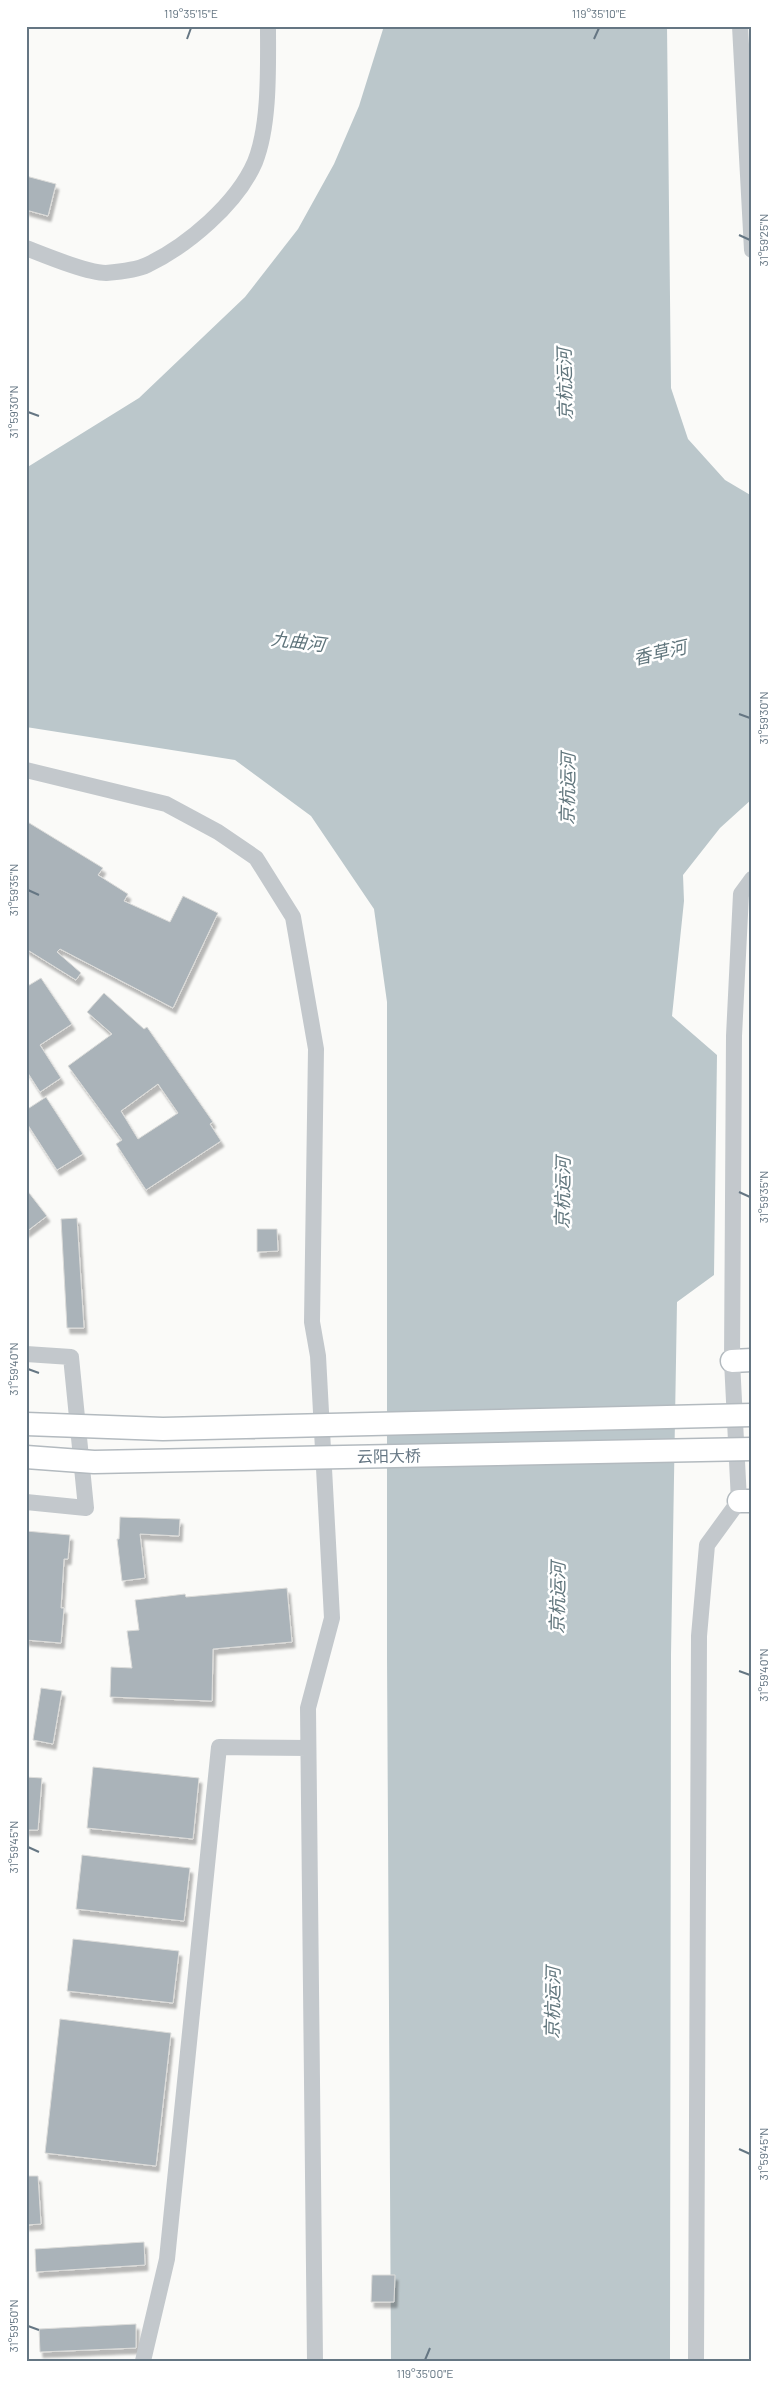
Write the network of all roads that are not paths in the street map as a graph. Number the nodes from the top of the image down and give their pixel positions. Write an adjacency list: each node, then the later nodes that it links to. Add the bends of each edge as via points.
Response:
1 (268, 26): 3 (street, via 266,99 255,162 236,194 206,227 146,266 105,273 54,260)
2 (740, 26): 4 (street)
3 (26, 248)
4 (752, 250)
5 (26, 770): 15 (street, via 166,804 218,832 256,858 293,917 316,1049 312,1322 318,1356 332,1618 308,1708)
6 (752, 879): 8 (street, via 741,894 734,1036)
7 (26, 1354): 14 (street, via 71,1357 86,1508)
8 (742, 1361): 13 (street)
9 (752, 1415): 10 (street, 云阳大桥, bridge, via 163,1429)
10 (26, 1424)
11 (752, 1448): 12 (street, 云阳大桥, bridge, via 94,1462)
12 (26, 1457)
13 (745, 1501): 18 (street, via 706,1545 699,1636)
14 (26, 1502)
15 (308, 1748): 16 (street, via 219,1746 167,2259); 17 (street)
16 (143, 2361)
17 (315, 2361)
18 (696, 2361)

